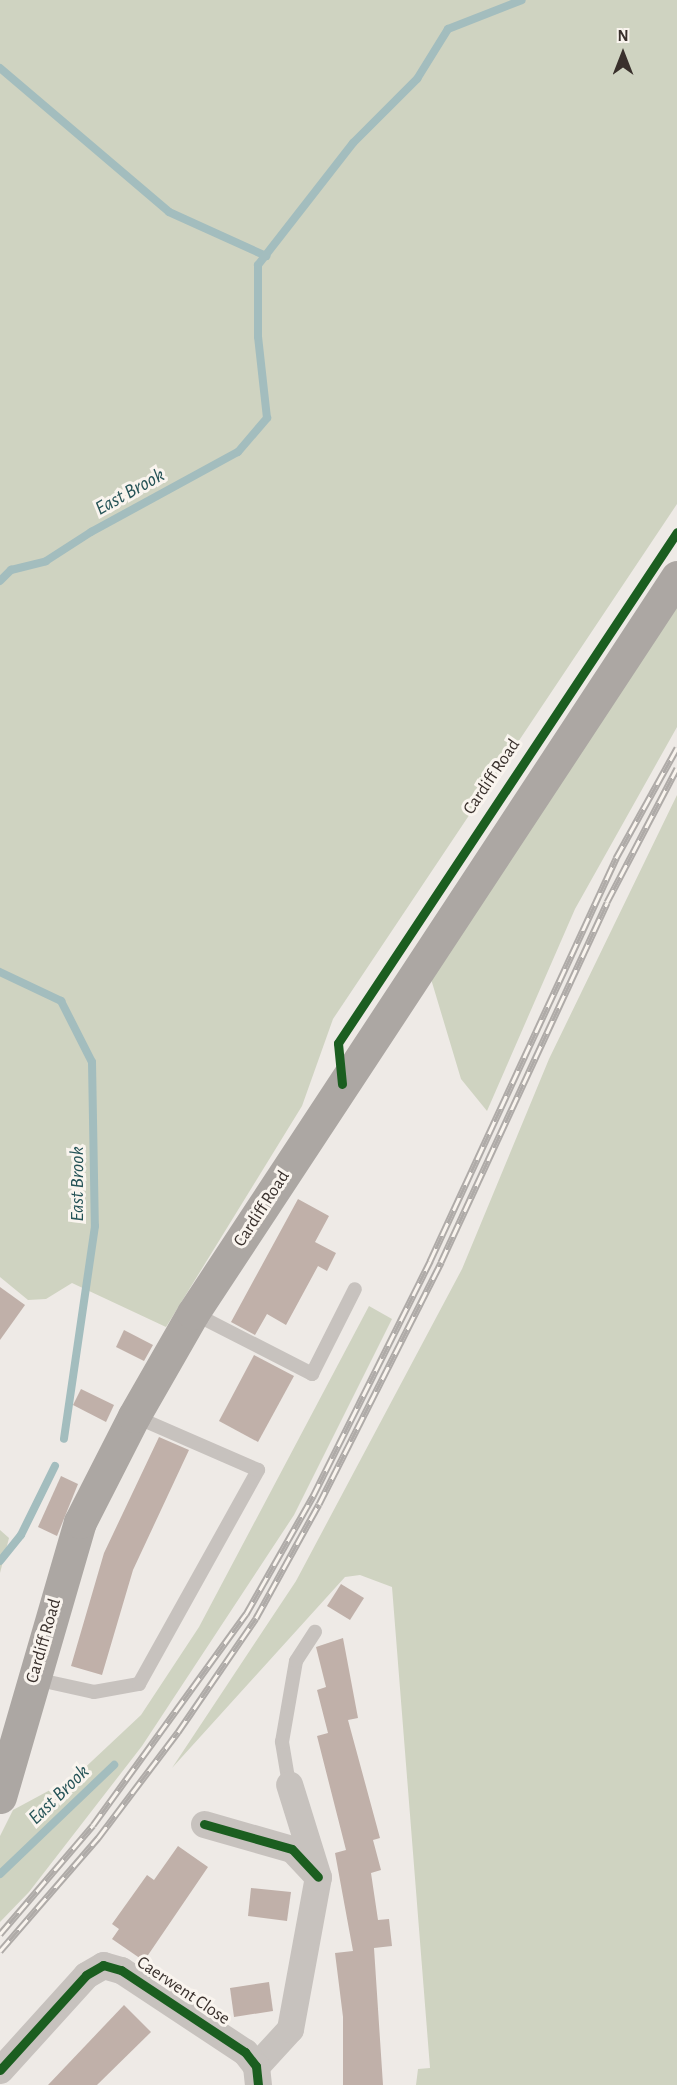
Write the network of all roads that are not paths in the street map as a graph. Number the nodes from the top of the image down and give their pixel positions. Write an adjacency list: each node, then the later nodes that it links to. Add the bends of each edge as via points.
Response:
1 (677, 577): 3 (main road, Cardiff Road)
2 (355, 1289): 3 (lane, via 312,1374)
3 (193, 1313): 4 (main road, Cardiff Road)
4 (134, 1416): 6 (main road, Cardiff Road, via 80,1522); 6 (lane, via 258,1470 140,1684 94,1692)
5 (315, 1632): 7 (lane, via 296,1661 282,1742)
6 (32, 1678): 8 (main road, Cardiff Road)
7 (289, 1784): 10 (street, Caerwent Close)
8 (0, 1797)
9 (204, 1824): 10 (street, via 292,1848)
10 (318, 1877): 12 (street, Caerwent Close, via 290,2029)
11 (0, 2070): 12 (street, Caerwent Close, via 86,1976 103,1965 121,1970 245,2052)
12 (257, 2076)

